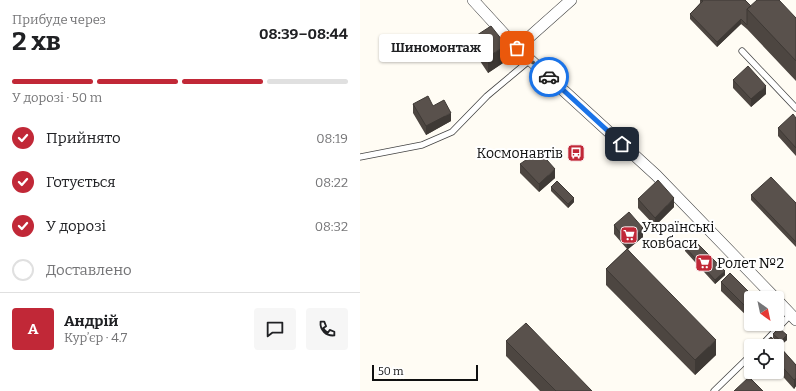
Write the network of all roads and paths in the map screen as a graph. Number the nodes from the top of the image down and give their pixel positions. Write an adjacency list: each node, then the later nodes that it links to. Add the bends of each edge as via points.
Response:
1 (473, 0): 3 (street)
2 (572, 0): 3 (street)
3 (517, 48): 5 (street)
4 (742, 51): 6 (lane)
5 (530, 60): 7 (lane, via 488,96 452,132 422,145); 8 (street, via 656,175)
6 (796, 108)
7 (360, 157)
8 (768, 291)
9 (784, 307): 10 (street)
10 (793, 317): 11 (lane)
11 (769, 339)
12 (744, 362): 13 (lane)
13 (714, 391)

